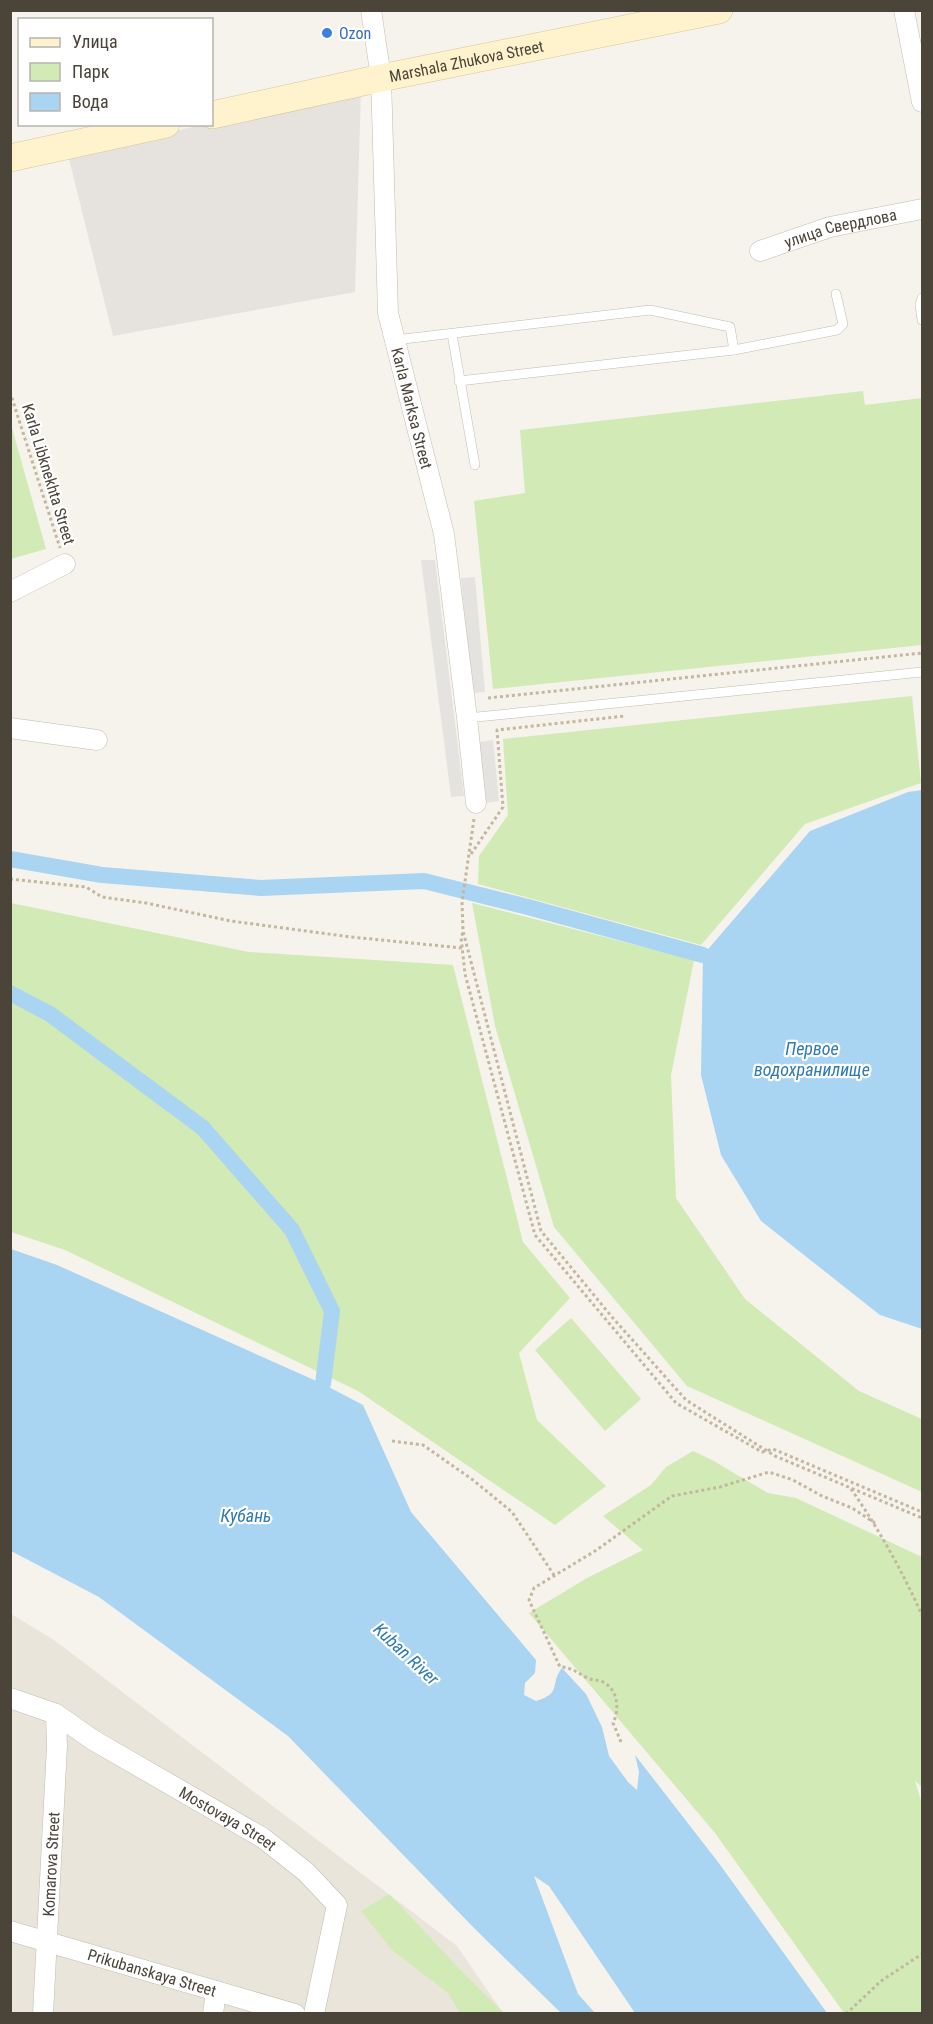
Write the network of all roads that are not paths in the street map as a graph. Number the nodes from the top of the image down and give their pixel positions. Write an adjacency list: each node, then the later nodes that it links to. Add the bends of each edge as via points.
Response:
1 (372, 10): 4 (street, Karla Marksa Street)
2 (719, 10): 4 (main road, Marshala Zhukova Street)
3 (904, 10): 5 (street)
4 (381, 78): 6 (main road, Marshala Zhukova Street); 15 (street, Karla Marksa Street, via 388,313)
5 (922, 102)
6 (213, 115)
7 (157, 126): 8 (main road)
8 (10, 158)
9 (922, 208): 10 (street, улица Свердлова, via 830,227)
10 (760, 251)
11 (836, 294): 16 (lane, via 843,324 837,330)
12 (922, 298): 13 (lane)
13 (922, 320)
14 (452, 334): 15 (lane); 16 (lane, via 650,310 730,327); 17 (lane)
15 (395, 340): 22 (street, Karla Marksa Street, via 444,534)
16 (734, 350): 17 (lane)
17 (459, 381): 18 (lane)
18 (475, 465)
19 (64, 564): 20 (street)
20 (10, 592)
21 (922, 672): 22 (lane)
22 (467, 718): 25 (street, Karla Marksa Street)
23 (10, 728): 24 (street)
24 (97, 740)
25 (476, 803)
26 (10, 1698): 27 (street, Mostovaya Street)
27 (56, 1714): 29 (street, Komarova Street); 34 (street, Mostovaya Street, via 93,1740 263,1838 306,1872 337,1905)
28 (10, 1931): 29 (street, Prikubanskaya Street)
29 (48, 1942): 30 (street, Prikubanskaya Street); 31 (street, Komarova Street)
30 (216, 1991): 32 (street); 33 (street, Prikubanskaya Street)
31 (43, 2013)
32 (213, 2013)
33 (295, 2013)
34 (314, 2013)

